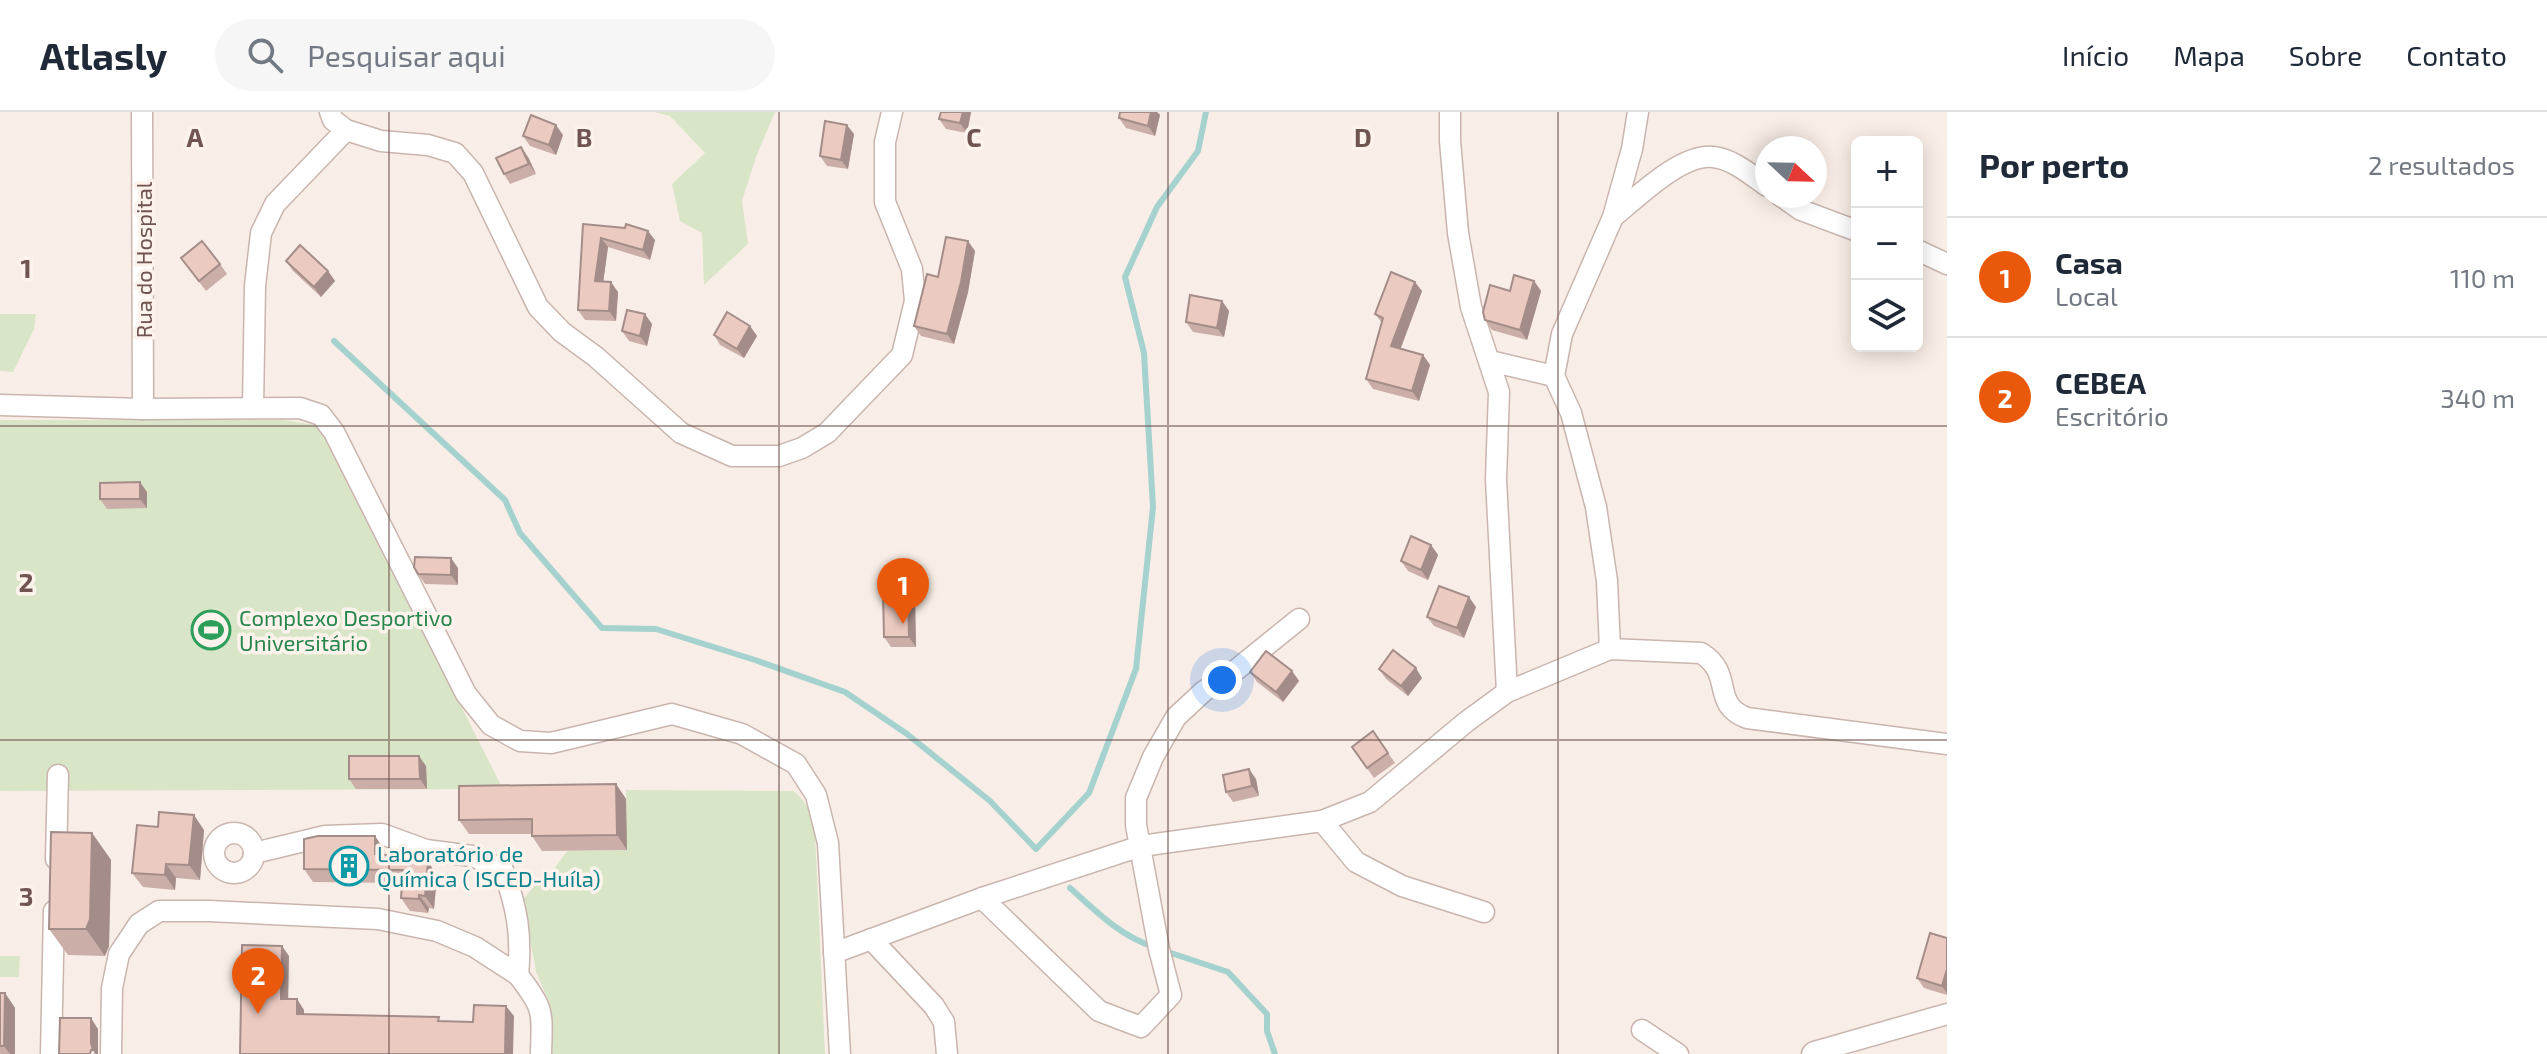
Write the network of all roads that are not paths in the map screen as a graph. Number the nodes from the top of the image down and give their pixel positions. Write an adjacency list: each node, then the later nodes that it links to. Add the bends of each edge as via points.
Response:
1 (142, 112): 17 (street, Rua do Hospital)
2 (330, 112): 6 (street)
3 (892, 112): 6 (street, via 885,142 885,202 912,269 915,301 902,355 827,433 779,456 732,456 681,433 562,332 538,307 473,173 455,153)
4 (1450, 112): 13 (street, via 1458,233 1471,307)
5 (1638, 112): 9 (street)
6 (346, 130): 16 (street, via 275,204 261,233)
7 (1755, 178): 9 (street, via 1734,163 1692,159)
8 (1798, 208): 10 (street)
9 (1613, 217): 14 (street, via 1562,334)
10 (1851, 229)
11 (1923, 253): 12 (street)
12 (1947, 264)
13 (1490, 361): 14 (street); 20 (street, via 1499,392 1496,479)
14 (1554, 376): 19 (street, via 1571,413 1596,507)
15 (0, 405): 17 (street)
16 (253, 408): 17 (street); 29 (street, via 300,408 321,415 334,432 466,694 491,725 520,741 551,743 672,714 742,734 796,764 816,795 828,843)
17 (143, 409)
18 (1299, 619): 24 (street, via 1176,717 1136,798)
19 (1610, 649): 20 (street); 21 (street, via 1701,653 1719,671 1728,707 1747,718)
20 (1507, 692): 23 (street, via 1370,802)
21 (1947, 744)
22 (58, 775): 33 (street)
23 (1322, 821): 24 (street); 27 (street, via 1356,862 1402,886)
24 (1141, 846): 26 (street); 26 (street, via 1171,995 1141,1027 1099,1011)
25 (254, 853): 30 (street, via 325,836 382,834 426,850 472,856 503,870 515,899 521,947)
26 (982, 898): 28 (street)
27 (1484, 912)
28 (871, 939): 29 (street); 37 (street, via 934,1006 944,1022)
29 (834, 953): 36 (street)
30 (518, 975): 34 (street, via 475,947 437,931 378,919 159,911 139,924 119,954 112,988); 35 (street, via 542,1013)
31 (1947, 1014): 39 (street)
32 (1642, 1030): 38 (street)
33 (51, 1054)
34 (111, 1054)
35 (541, 1054)
36 (840, 1054)
37 (947, 1054)
38 (1678, 1054)
39 (1812, 1054)

